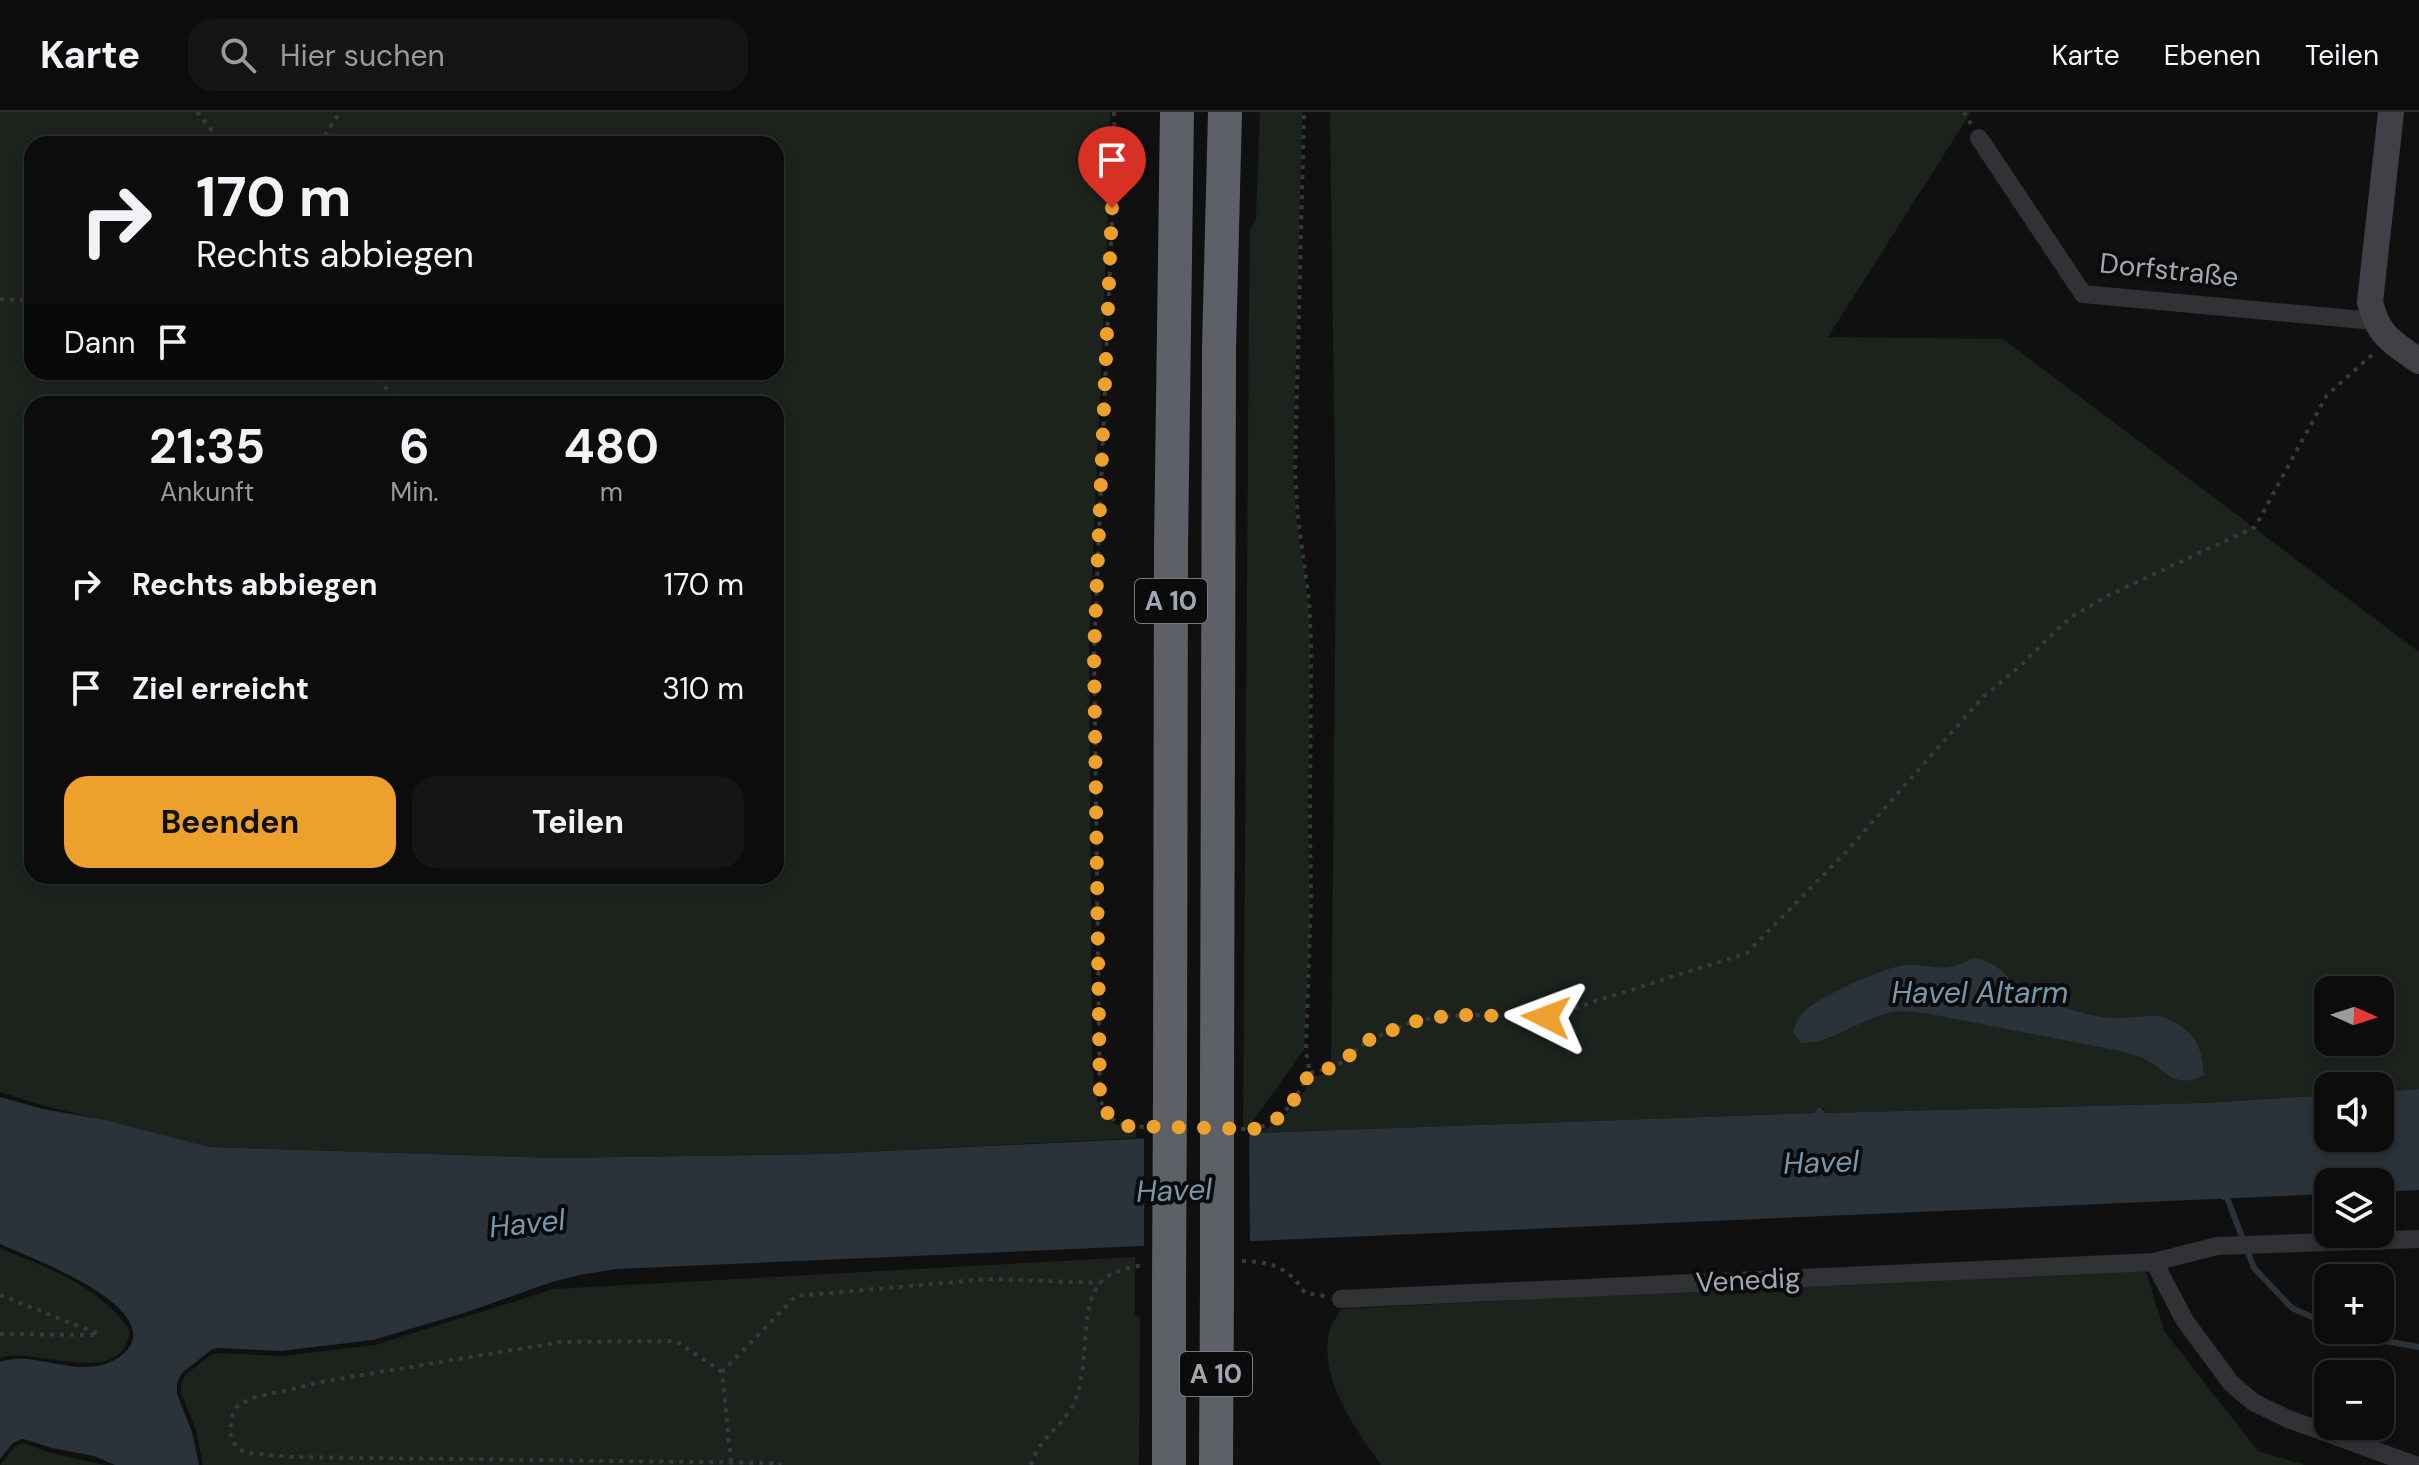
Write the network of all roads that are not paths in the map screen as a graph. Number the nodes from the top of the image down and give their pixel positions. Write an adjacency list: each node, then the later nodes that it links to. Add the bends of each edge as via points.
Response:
1 (1177, 112): 10 (highway, A 10, bridge)
2 (1225, 112): 11 (highway, A 10, bridge, via 1219,364)
3 (2391, 112): 5 (main road, via 2370,302)
4 (1979, 138): 5 (street, Dorfstraße, via 2083,294)
5 (2382, 330): 6 (main road, Dorfstraße)
6 (2419, 361)
7 (2419, 1239): 8 (street, Venedig, via 2217,1246)
8 (2154, 1262): 9 (street, Venedig); 12 (street, via 2185,1321 2231,1383 2253,1402)
9 (1341, 1299)
10 (1169, 1465)
11 (1216, 1465)
12 (2415, 1465)

